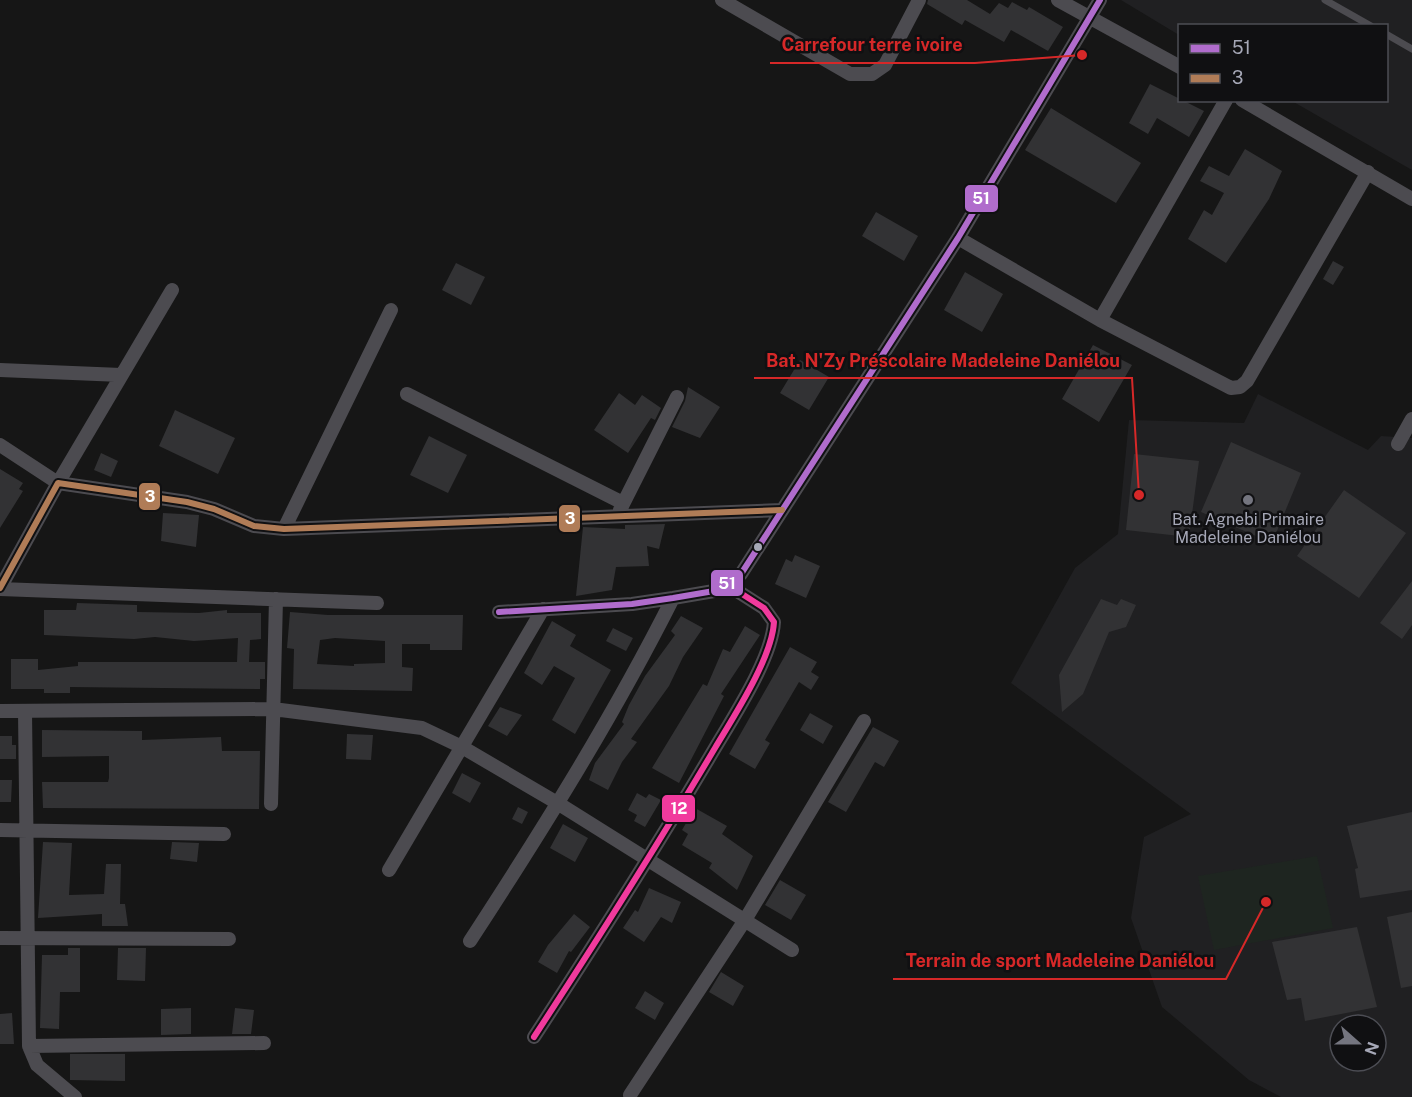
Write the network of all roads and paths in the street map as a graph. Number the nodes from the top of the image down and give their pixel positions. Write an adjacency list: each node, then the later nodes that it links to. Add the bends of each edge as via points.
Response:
1 (722, 0): 2 (street, via 850,74 872,74 885,65)
2 (919, 0)
3 (1058, 0): 6 (street)
4 (1100, 0): 6 (street)
5 (1325, 0): 7 (lane)
6 (1089, 18): 10 (street); 15 (street)
7 (1367, 24)
8 (1388, 35): 9 (lane)
9 (1412, 49)
10 (1178, 65)
11 (1225, 102): 18 (street)
12 (1246, 102): 13 (street)
13 (1368, 172): 14 (street); 18 (street, via 1240,387 1231,388)
14 (1412, 199)
15 (958, 238): 18 (street); 28 (street)
16 (172, 290): 20 (street)
17 (391, 310): 30 (street)
18 (1100, 320)
19 (0, 370): 20 (street)
20 (121, 375): 26 (street)
21 (408, 394): 27 (street)
22 (677, 397): 27 (street)
23 (1412, 419): 24 (street)
24 (1398, 444)
25 (0, 445): 26 (street)
26 (58, 483): 30 (street, via 187,502 214,508 254,526); 31 (street)
27 (623, 503): 29 (street)
28 (782, 510): 29 (street); 32 (street, via 741,574)
29 (617, 516): 30 (street)
30 (284, 529)
31 (1, 585): 34 (street)
32 (728, 585): 33 (street); 48 (street, via 764,608 774,622 774,638)
33 (673, 598): 36 (street); 44 (street, via 628,686)
34 (276, 599): 35 (street); 38 (street)
35 (377, 603)
36 (543, 609): 37 (street); 42 (street)
37 (499, 612)
38 (273, 709): 40 (street); 42 (street, via 422,728); 43 (street)
39 (0, 711): 40 (street)
40 (25, 711): 46 (street)
41 (864, 721): 50 (street)
42 (462, 747): 44 (street); 49 (street)
43 (271, 804)
44 (559, 804): 48 (street); 54 (street)
45 (0, 831): 46 (street)
46 (26, 832): 47 (street); 52 (street)
47 (224, 834)
48 (650, 859): 50 (street); 56 (street)
49 (389, 870)
50 (745, 920): 55 (street); 59 (street)
51 (0, 938): 52 (street)
52 (26, 938): 53 (street); 58 (street)
53 (230, 939)
54 (470, 941)
55 (792, 950)
56 (534, 1037)
57 (264, 1043): 58 (street)
58 (28, 1046): 60 (street, via 37,1065)
59 (630, 1095)
60 (75, 1097)

